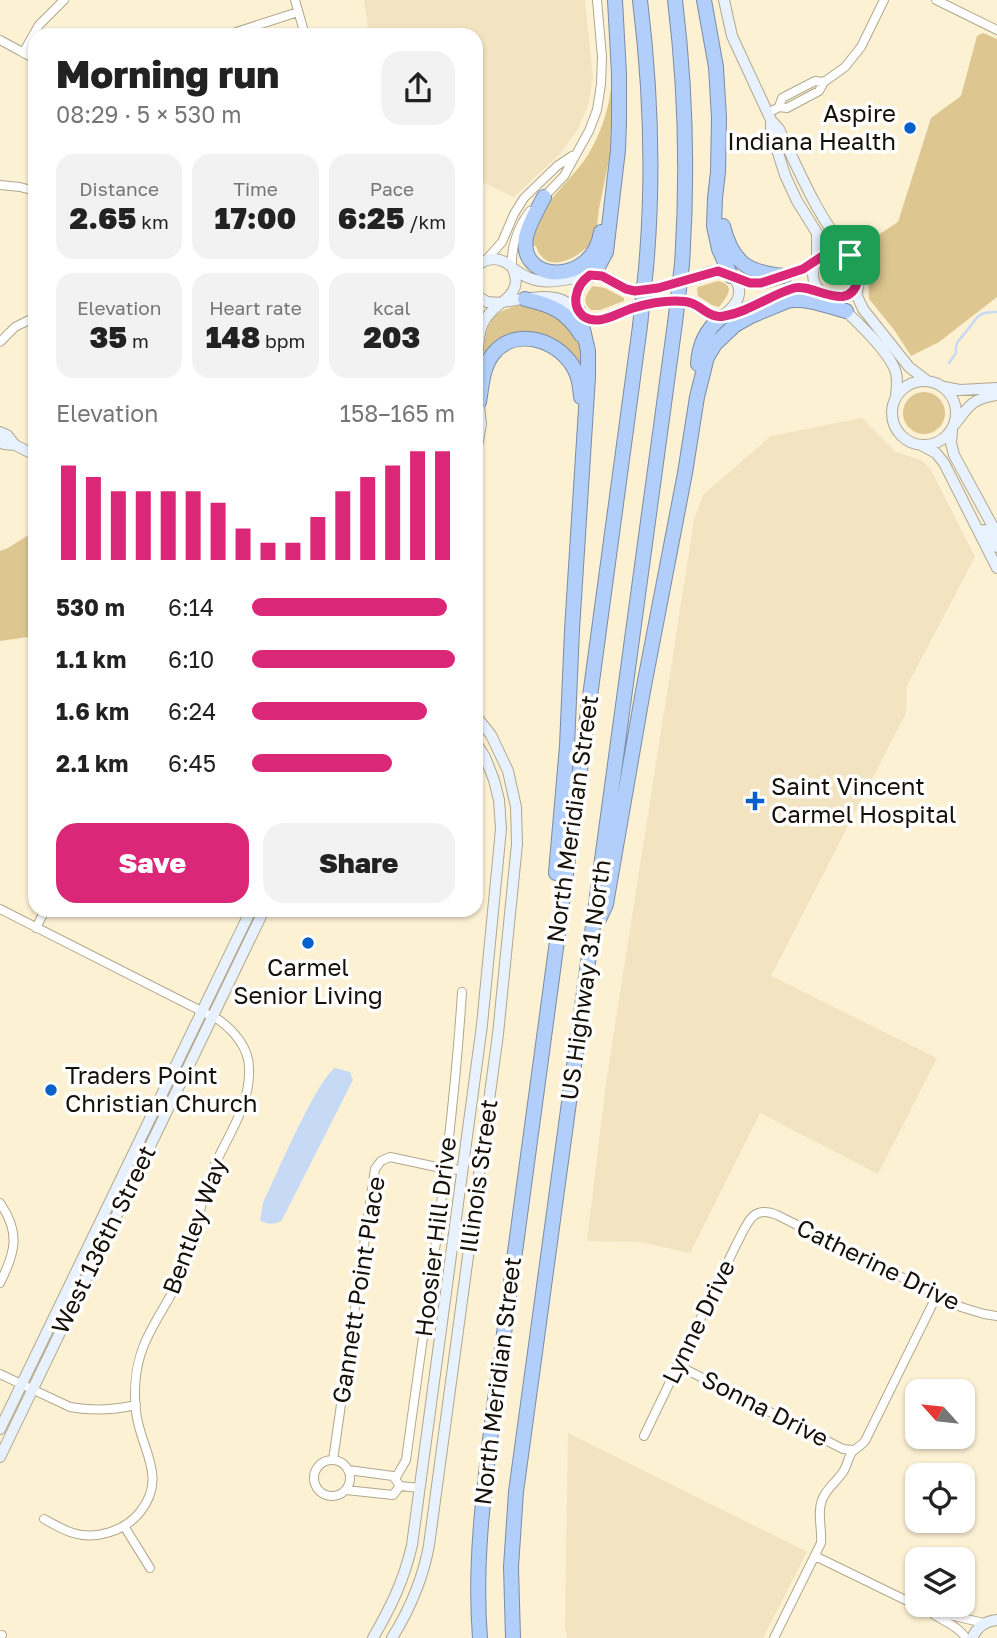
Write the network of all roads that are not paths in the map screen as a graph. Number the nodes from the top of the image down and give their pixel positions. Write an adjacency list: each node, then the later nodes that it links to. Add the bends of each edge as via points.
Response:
1 (64, 0): 12 (street)
2 (295, 0): 11 (street)
3 (597, 0): 21 (street, via 600,94 589,131)
4 (615, 0): 26 (highway, via 620,109)
5 (640, 0): 72 (highway, North Meridian Street, bridge, via 652,146 646,268)
6 (675, 0): 73 (highway, US Highway 31 North, bridge, via 686,139 682,264)
7 (705, 0): 22 (highway, via 718,89)
8 (724, 0): 20 (street, via 732,36)
9 (884, 0): 20 (street, via 858,53 845,67 819,91 788,108 779,107)
10 (936, 0): 15 (street)
11 (298, 12): 13 (street); 14 (street)
12 (37, 28)
13 (249, 28)
14 (303, 28)
15 (997, 30)
16 (0, 40): 18 (street)
17 (28, 44): 18 (street)
18 (23, 53): 19 (street)
19 (28, 56)
20 (770, 117): 27 (street, via 824,220); 30 (street, via 785,175 817,233)
21 (575, 155): 25 (street, via 564,176); 28 (street, via 527,195 502,242)
22 (718, 179): 33 (highway, via 716,237); 34 (highway, via 723,228 734,255 753,270)
23 (0, 185): 24 (street)
24 (28, 189)
25 (544, 197): 26 (highway, via 528,230 526,249 530,261 551,272 575,269 586,262 597,247); 31 (street, via 521,226)
26 (611, 205): 32 (highway, via 606,252)
27 (850, 255): 30 (street, via 830,251); 35 (street, via 859,270)
28 (483, 259)
29 (483, 261): 31 (street, via 501,260)
30 (817, 261): 34 (street); 36 (street, via 814,282)
31 (512, 267): 32 (street, via 538,282); 39 (street, via 516,287)
32 (589, 275): 33 (street, via 635,291 713,271); 41 (street, via 577,293)
33 (731, 276): 34 (street, via 755,284); 42 (street, via 738,285 738,296)
34 (785, 276)
35 (858, 282): 36 (street, via 845,295); 47 (street, via 857,296 863,309 908,366)
36 (825, 294): 40 (street); 42 (street, via 795,288)
37 (525, 299): 39 (street); 41 (street, via 556,298); 46 (highway, via 564,314)
38 (483, 300): 39 (street)
39 (502, 303): 44 (street)
40 (846, 311): 52 (highway, via 794,300 739,322 709,353); 53 (street, via 894,367)
41 (579, 312): 42 (street, via 601,320 634,308 678,301); 46 (highway)
42 (722, 317): 52 (highway, via 710,327 701,346)
43 (28, 320): 45 (street)
44 (483, 323)
45 (0, 342)
46 (587, 346): 56 (highway)
47 (926, 380): 49 (street); 53 (street, via 908,385)
48 (483, 381): 56 (highway, via 486,366 505,344 544,341 575,369)
49 (943, 386): 50 (street); 54 (street, via 956,406)
50 (997, 388)
51 (997, 395): 54 (street, via 974,402)
52 (697, 397): 73 (highway, via 606,904)
53 (896, 398): 58 (street, via 892,412 895,427 905,438)
54 (953, 426): 58 (street, via 937,442); 62 (street, via 951,449)
55 (0, 432): 59 (street)
56 (584, 437): 72 (highway, via 555,878)
57 (0, 442): 59 (street)
58 (921, 444): 61 (street, via 941,458)
59 (15, 445): 60 (street)
60 (28, 452)
61 (976, 527): 63 (street, via 985,530); 64 (street)
62 (997, 534)
63 (997, 547)
64 (997, 568)
65 (483, 724): 105 (street, Illinois Street, via 509,771 517,844 496,1052 429,1545 415,1594)
66 (483, 754): 77 (street, Illinois Street, via 499,800 500,829 482,1025)
67 (0, 909): 71 (street, Bentley Way)
68 (42, 917): 71 (street)
69 (248, 917): 75 (street, West 136th Street)
70 (260, 917): 75 (street, West 136th Street)
71 (36, 928): 75 (street, Bentley Way)
72 (558, 930): 106 (highway, North Meridian Street, via 482,1505)
73 (592, 934): 107 (highway, US Highway 31 North, via 516,1492)
74 (462, 992): 76 (street, Hoosier Hill Drive)
75 (207, 1014): 85 (street, West 136th Street); 86 (street, Bentley Way, via 239,1040 247,1054 250,1078 243,1107 208,1181 183,1275 143,1349 136,1376)
76 (446, 1169): 77 (street, Gannett Point Place); 91 (street, Gannett Point Place, via 390,1157 375,1169); 93 (street, Hoosier Hill Drive, via 407,1460)
77 (462, 1170): 94 (street, Illinois Street)
78 (0, 1203): 80 (street, via 15,1240)
79 (759, 1211): 81 (street, Catherine Drive, via 777,1214); 83 (street, Lynne Drive, via 736,1245)
80 (0, 1283)
81 (937, 1295): 82 (street, Catherine Drive); 89 (street, via 865,1441)
82 (997, 1316)
83 (677, 1366): 88 (street, Lynne Drive); 89 (street, Sonna Drive)
84 (0, 1374): 85 (street)
85 (27, 1387): 86 (street, via 82,1409); 87 (street, West 136th Street); 90 (street, West 136th Street)
86 (136, 1405): 97 (street, Bentley Way, via 153,1475 146,1502)
87 (0, 1429)
88 (644, 1436)
89 (853, 1450): 98 (street, via 822,1499 821,1543)
90 (0, 1457)
91 (332, 1460): 92 (street); 95 (street, via 318,1468 316,1483 329,1495)
92 (348, 1470): 93 (street, via 393,1476); 95 (street)
93 (398, 1483): 94 (street); 95 (street, via 393,1495)
94 (420, 1488): 104 (street, Illinois Street, via 403,1577)
95 (346, 1490)
96 (44, 1519): 97 (street, via 74,1534 112,1532)
97 (124, 1526): 99 (street)
98 (816, 1556): 100 (street); 108 (street)
99 (150, 1569)
100 (905, 1600)
101 (938, 1617): 109 (street)
102 (970, 1617): 103 (street)
103 (991, 1620): 110 (street)
104 (373, 1638)
105 (392, 1638)
106 (480, 1638)
107 (513, 1638)
108 (774, 1638)
109 (966, 1638)
110 (972, 1638)

